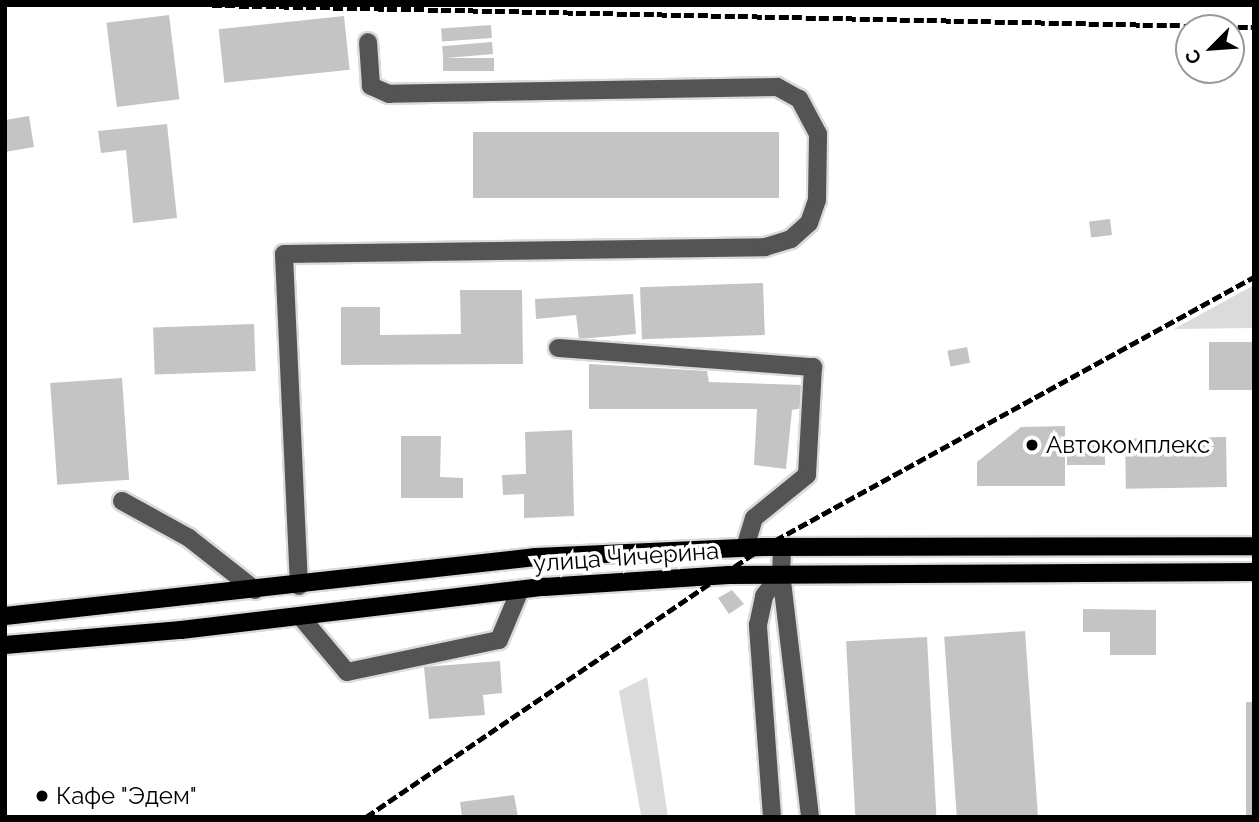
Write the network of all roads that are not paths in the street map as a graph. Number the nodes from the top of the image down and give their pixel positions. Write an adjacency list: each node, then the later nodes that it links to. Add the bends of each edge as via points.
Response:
1 (368, 42): 9 (lane, via 371,86 389,94 777,87 799,99 818,134 817,200 808,223 791,239 765,247 284,254)
2 (558, 348): 5 (lane, via 813,367 807,475 754,518)
3 (122, 501): 10 (lane, via 189,538)
4 (1254, 546): 6 (main road, улица Чичерина)
5 (745, 548): 6 (main road, улица Чичерина); 9 (main road, улица Чичерина, via 536,557)
6 (782, 548): 8 (lane)
7 (1254, 572): 8 (main road, улица Чичерина)
8 (781, 573): 11 (main road, улица Чичерина); 15 (lane, via 764,596 758,625); 16 (lane)
9 (299, 586): 10 (main road, улица Чичерина)
10 (255, 590): 12 (main road, улица Чичерина)
11 (520, 590): 13 (main road, улица Чичерина); 13 (lane, via 499,640 346,672)
12 (5, 616)
13 (300, 616): 14 (main road, улица Чичерина)
14 (5, 645)
15 (772, 817)
16 (810, 817)

